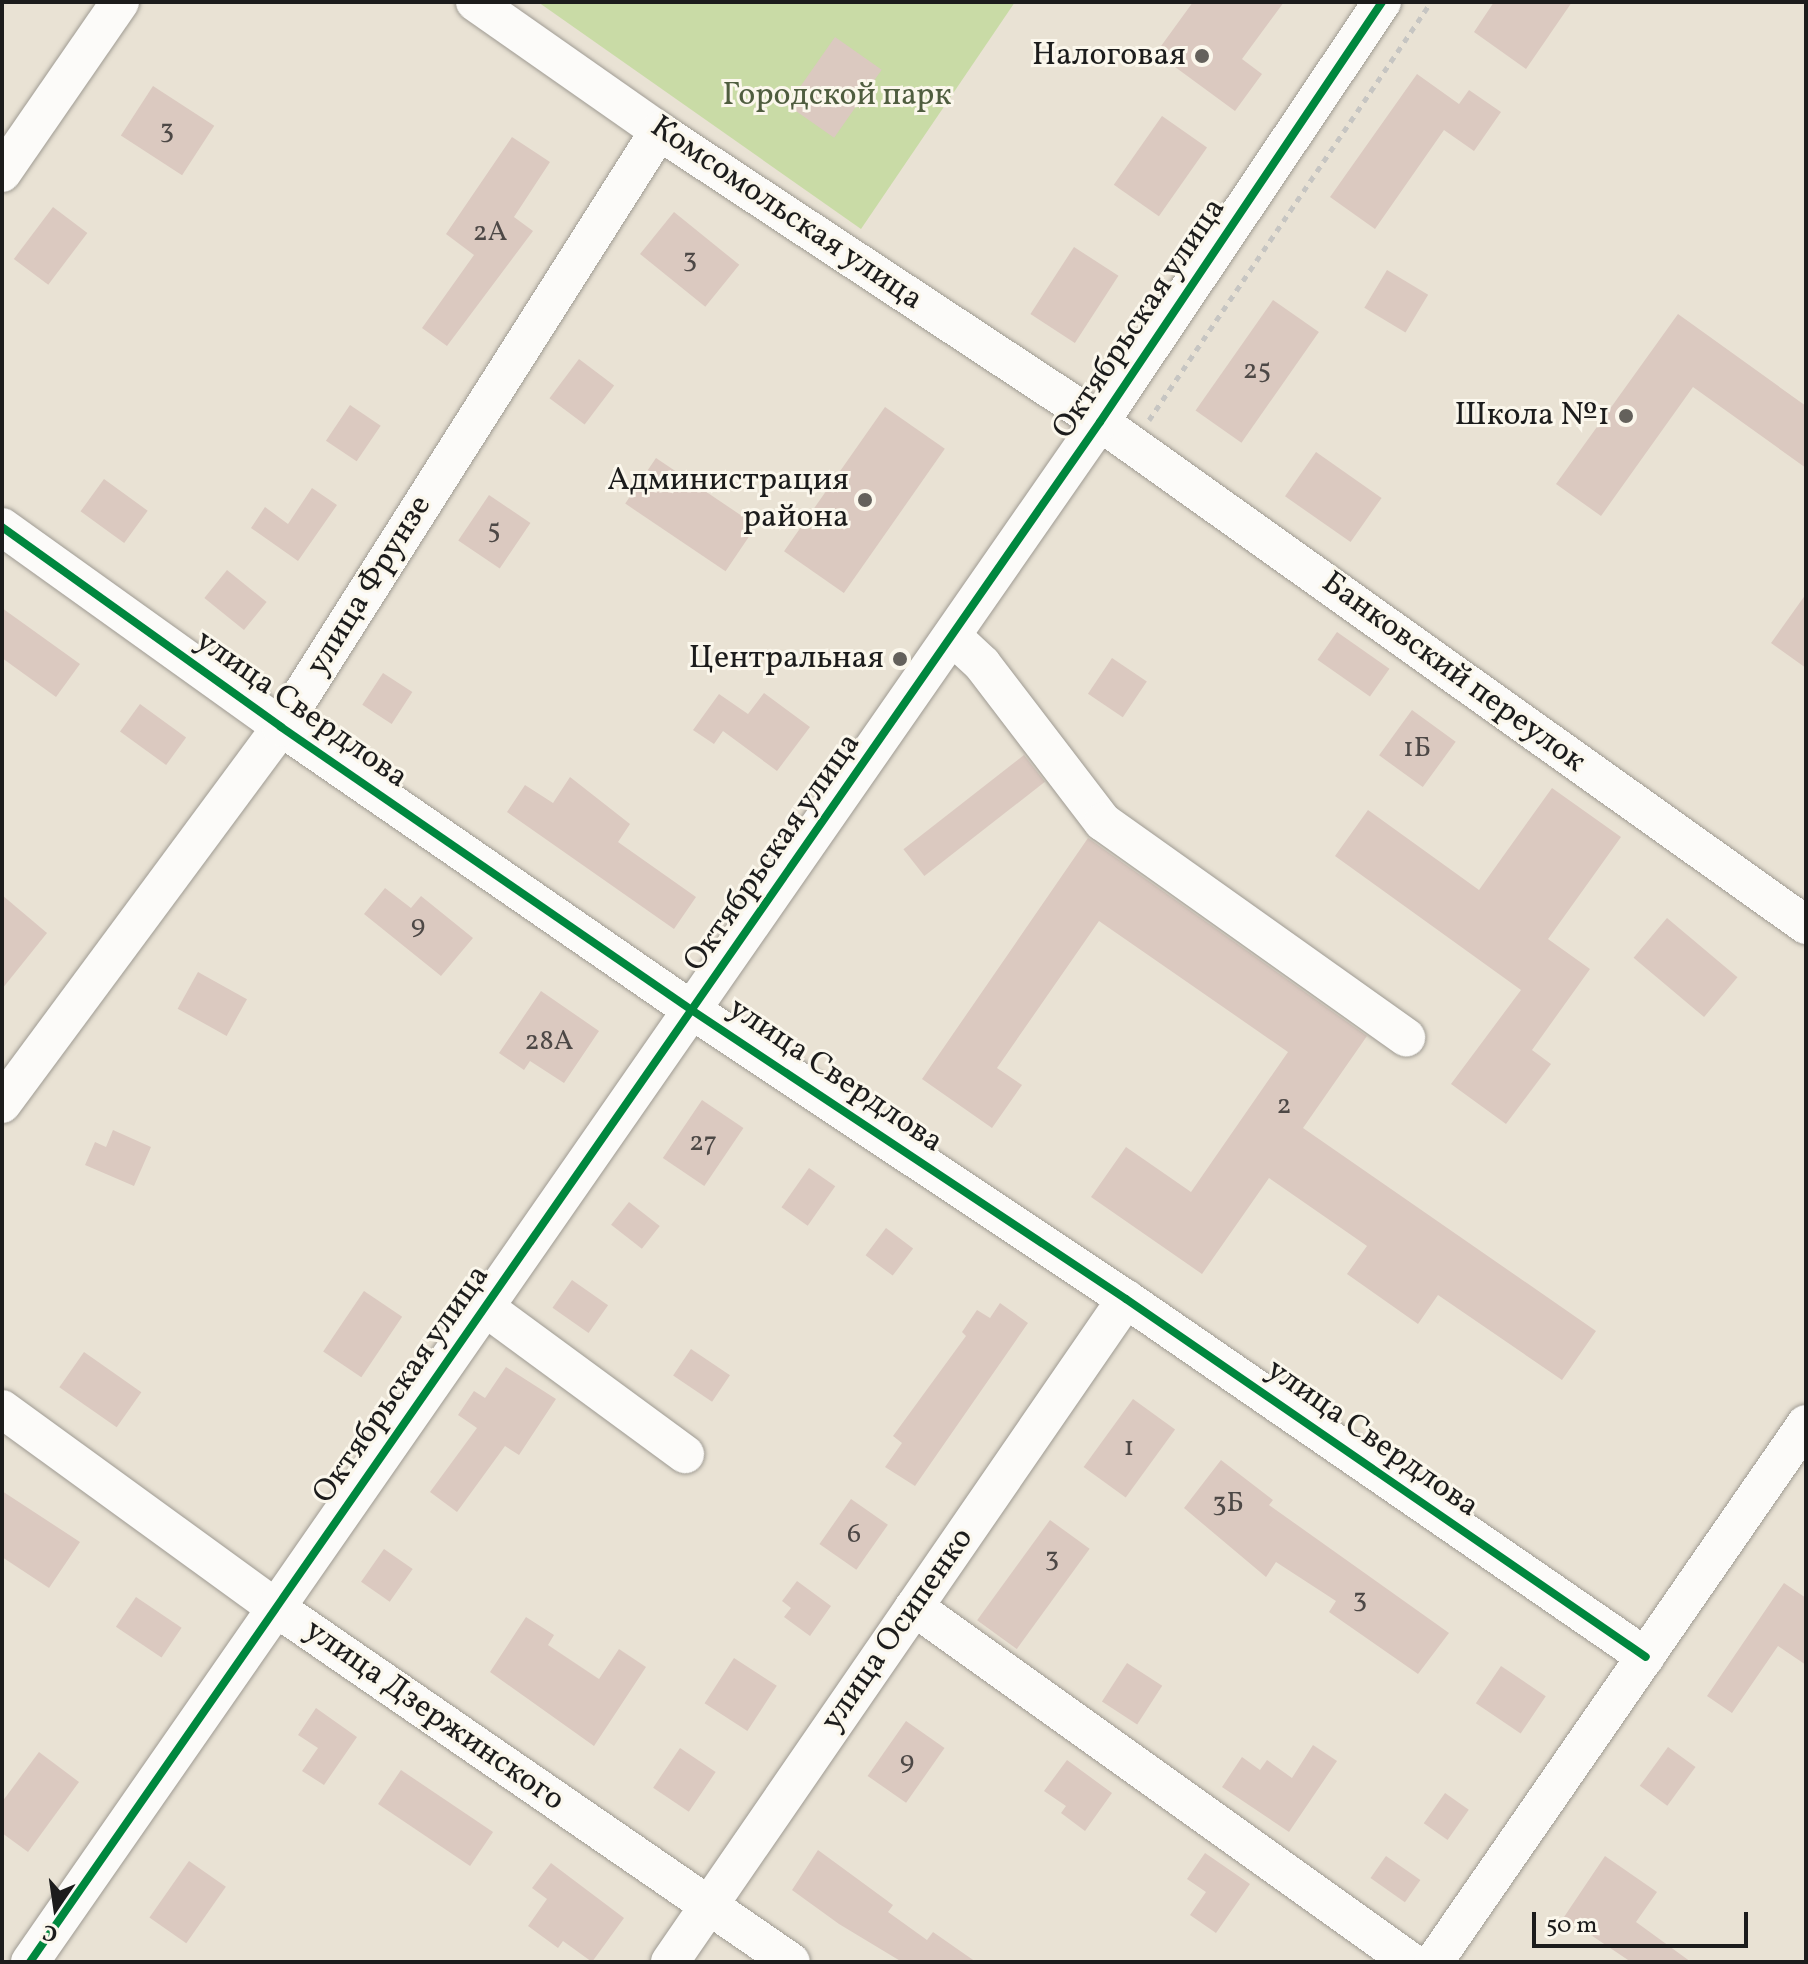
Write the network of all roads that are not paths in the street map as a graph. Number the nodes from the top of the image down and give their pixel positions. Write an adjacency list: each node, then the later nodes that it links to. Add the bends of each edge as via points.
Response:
1 (120, 2): 5 (street)
2 (475, 2): 4 (street, Комсомольская улица)
3 (1382, 2): 6 (street, Октябрьская улица)
4 (659, 131): 6 (street, Комсомольская улица); 9 (street, улица Фрунзе)
5 (2, 173)
6 (1100, 422): 8 (street, Октябрьская улица); 10 (street, Банковский переулок)
7 (2, 527): 9 (street, улица Свердлова)
8 (952, 636): 11 (street, Октябрьская улица); 12 (street, via 982,664 1103,822)
9 (281, 727): 11 (street, улица Свердлова); 13 (street, улица Фрунзе)
10 (1806, 925)
11 (693, 1011): 14 (street, улица Свердлова); 15 (street, Октябрьская улица)
12 (1406, 1037)
13 (2, 1104)
14 (1126, 1299): 20 (street, улица Осипенко); 21 (street, улица Свердлова)
15 (486, 1308): 18 (street); 19 (street, Октябрьская улица)
16 (2, 1409): 19 (street, улица Дзержинского)
17 (1806, 1424): 21 (street)
18 (685, 1454)
19 (275, 1607): 22 (street, улица Дзержинского); 23 (street, Октябрьская улица)
20 (914, 1607): 22 (street, улица Осипенко); 26 (street)
21 (1646, 1657): 27 (street)
22 (709, 1905): 24 (street, улица Осипенко); 25 (street, улица Дзержинского)
23 (30, 1962)
24 (670, 1962)
25 (791, 1962)
26 (1411, 1962)
27 (1434, 1962)

